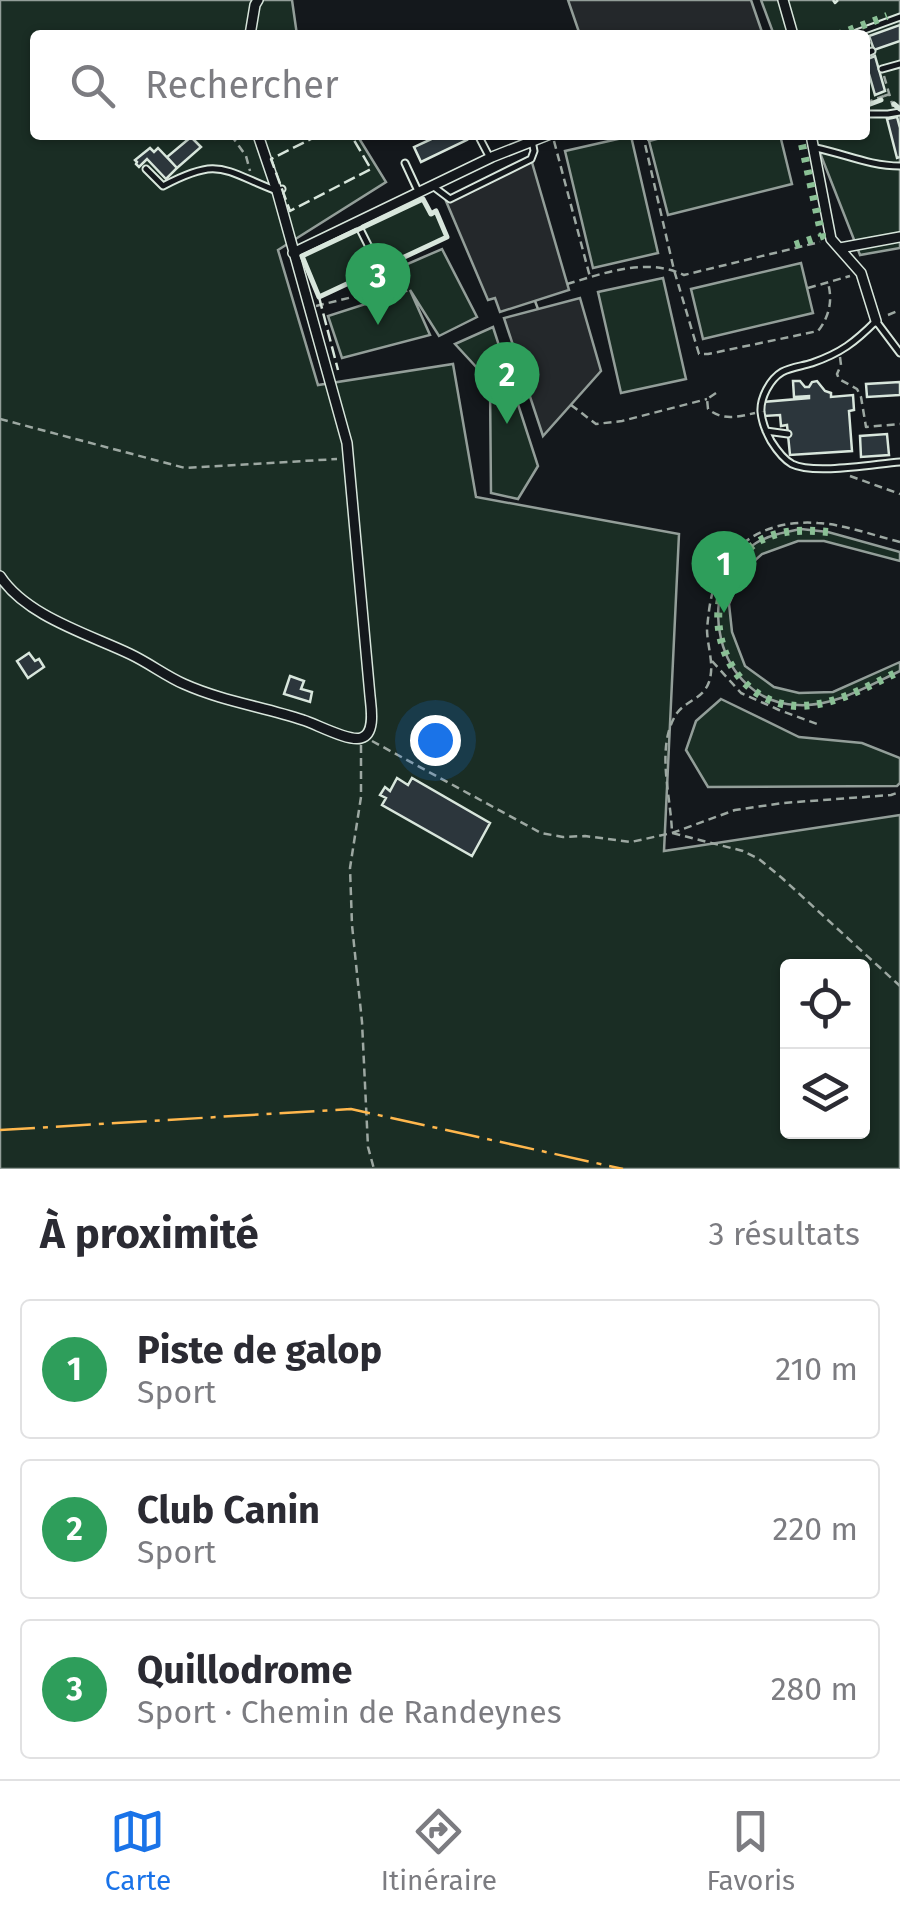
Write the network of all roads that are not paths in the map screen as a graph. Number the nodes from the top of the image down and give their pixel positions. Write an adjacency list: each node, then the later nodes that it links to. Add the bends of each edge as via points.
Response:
1 (258, 0): 4 (street)
2 (782, 0): 5 (street)
3 (900, 17): 6 (lane)
4 (251, 30)
5 (791, 30)
6 (865, 30)
7 (900, 64): 8 (lane)
8 (882, 69)
9 (898, 112): 10 (lane)
10 (870, 114)
11 (260, 140): 22 (street)
12 (481, 140): 17 (lane)
13 (528, 140): 17 (street)
14 (532, 140): 21 (lane, via 532,158 450,199)
15 (812, 140): 16 (street)
16 (813, 148): 19 (lane); 26 (street, via 831,239)
17 (490, 158): 21 (street)
18 (404, 163): 23 (lane)
19 (900, 166)
20 (146, 169): 22 (lane, via 163,186 191,171 226,168)
21 (434, 187): 23 (street)
22 (279, 190): 27 (street)
23 (420, 193): 24 (street)
24 (357, 223): 27 (street); 28 (lane)
25 (900, 236): 26 (street)
26 (840, 248): 29 (street, via 861,273)
27 (293, 253): 34 (street, via 347,443 368,734 351,738 186,685 36,610)
28 (377, 263)
29 (876, 321): 30 (lane); 31 (lane, via 852,345 772,381 761,411)
30 (900, 352)
31 (766, 431): 32 (lane); 33 (lane, via 791,464 803,467)
32 (788, 434)
33 (900, 462)
34 (0, 576)

